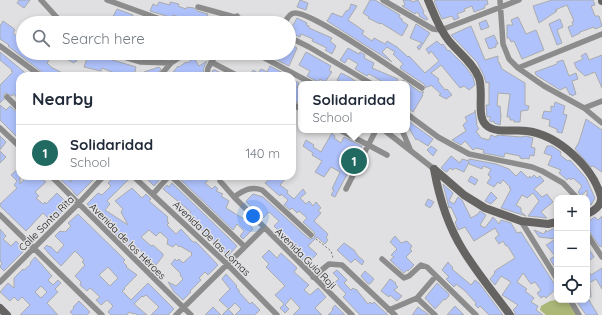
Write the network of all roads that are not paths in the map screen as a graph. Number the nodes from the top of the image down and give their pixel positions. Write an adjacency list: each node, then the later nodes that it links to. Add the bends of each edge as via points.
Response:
1 (41, 0): 9 (street)
2 (107, 0): 10 (street)
3 (383, 0): 13 (street, via 433,29)
4 (428, 0): 13 (street)
5 (500, 0): 8 (street)
6 (519, 0): 8 (street)
7 (198, 6): 11 (street)
8 (499, 8): 13 (street); 24 (street, via 503,48 507,57)
9 (56, 16)
10 (152, 16)
11 (237, 16)
12 (290, 16): 33 (street, via 297,13 320,23)
13 (441, 30): 61 (street, via 469,62 478,77 484,124 493,129 541,134 569,151 596,184 601,204)
14 (602, 34): 24 (street)
15 (296, 40): 32 (street)
16 (0, 46): 17 (street)
17 (16, 58)
18 (19, 60): 25 (street)
19 (134, 60): 23 (street)
20 (176, 60): 23 (street)
21 (269, 60): 29 (street)
22 (211, 62): 27 (street); 28 (street)
23 (171, 63): 26 (street)
24 (518, 68): 37 (street)
25 (36, 72)
26 (163, 72)
27 (208, 72)
28 (230, 72)
29 (291, 72)
30 (296, 75): 31 (street)
31 (307, 81)
32 (367, 81)
33 (422, 88)
34 (7, 97): 36 (street)
35 (602, 101): 37 (street)
36 (16, 106)
37 (584, 108): 39 (street)
38 (410, 116): 58 (street, via 438,137 469,154 532,167 563,183)
39 (602, 123)
40 (0, 128): 45 (street)
41 (346, 133): 46 (street)
42 (375, 133): 46 (street)
43 (388, 133): 47 (street)
44 (403, 133): 47 (street)
45 (16, 143)
46 (369, 145): 48 (street); 56 (street)
47 (412, 151): 49 (street)
48 (387, 155)
49 (434, 169): 63 (street, via 478,204); 91 (street, via 442,202 456,238 482,279)
50 (57, 180): 60 (street, Avenida de los Héroes)
51 (100, 180): 60 (street, Calle Santa Rita)
52 (137, 180): 57 (street, Avenida De las Lomas)
53 (166, 180): 57 (street)
54 (174, 180): 68 (street)
55 (220, 180): 59 (street, Avenida Guía Roji)
56 (346, 189)
57 (153, 194): 72 (street, Avenida De las Lomas)
58 (573, 195)
59 (234, 198): 65 (street, Avenida Guía Roji); 66 (street, via 248,188 262,190)
60 (78, 204): 69 (street, Calle Santa Rita); 80 (street, Avenida de los Héroes)
61 (590, 211)
62 (0, 215): 69 (street)
63 (522, 221): 64 (street); 73 (street)
64 (554, 223)
65 (264, 228): 68 (street); 75 (street, Avenida Guía Roji)
66 (312, 235)
67 (590, 239): 70 (street)
68 (244, 246): 72 (street)
69 (34, 248): 76 (street, Calle Santa Rita); 83 (street)
70 (602, 257)
71 (382, 259): 74 (street, via 404,278 421,265)
72 (226, 264): 80 (street); 86 (street, Avenida De las Lomas)
73 (554, 274)
74 (436, 276): 77 (street); 90 (street)
75 (313, 277): 81 (street, via 329,264 342,265); 87 (street, Avenida Guía Roji)
76 (0, 282)
77 (417, 298): 81 (street); 89 (street)
78 (572, 303): 92 (street)
79 (0, 308): 82 (street)
80 (183, 308): 84 (street); 85 (street, Avenida de los Héroes)
81 (389, 310): 88 (street)
82 (7, 315)
83 (102, 315)
84 (176, 315)
85 (190, 315)
86 (277, 315)
87 (352, 315)
88 (395, 315)
89 (435, 315)
90 (476, 315)
91 (510, 315)
92 (579, 315)

